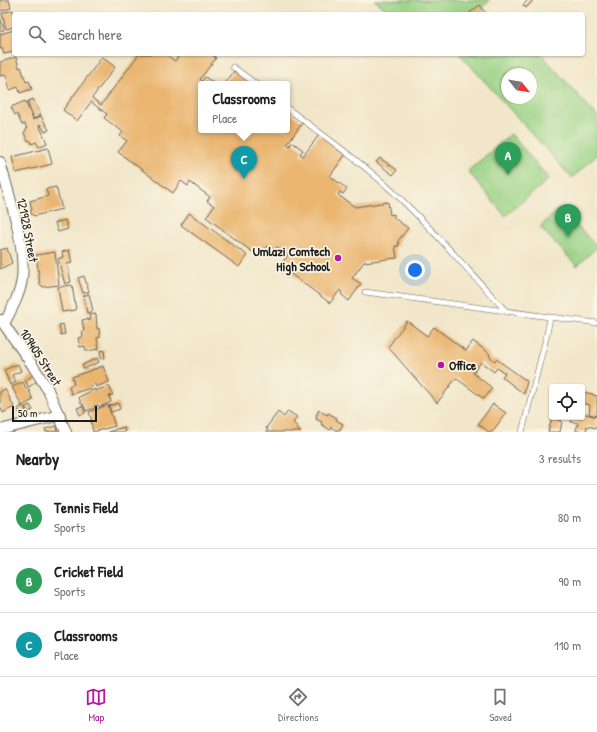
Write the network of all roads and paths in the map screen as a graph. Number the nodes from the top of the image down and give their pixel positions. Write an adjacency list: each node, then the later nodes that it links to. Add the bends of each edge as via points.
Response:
1 (233, 67): 2 (lane)
2 (252, 81)
3 (290, 110): 6 (lane, via 389,188 428,226)
4 (0, 162): 8 (street, 121928 Street, via 23,261 22,280 16,300)
5 (365, 292): 6 (lane)
6 (507, 312): 7 (lane)
7 (550, 317): 9 (lane); 13 (lane)
8 (2, 322): 10 (street, 109405 Street, via 48,390)
9 (597, 323)
10 (60, 415): 11 (street); 12 (street, 109405 Street)
11 (0, 430)
12 (66, 432)
13 (522, 432)

